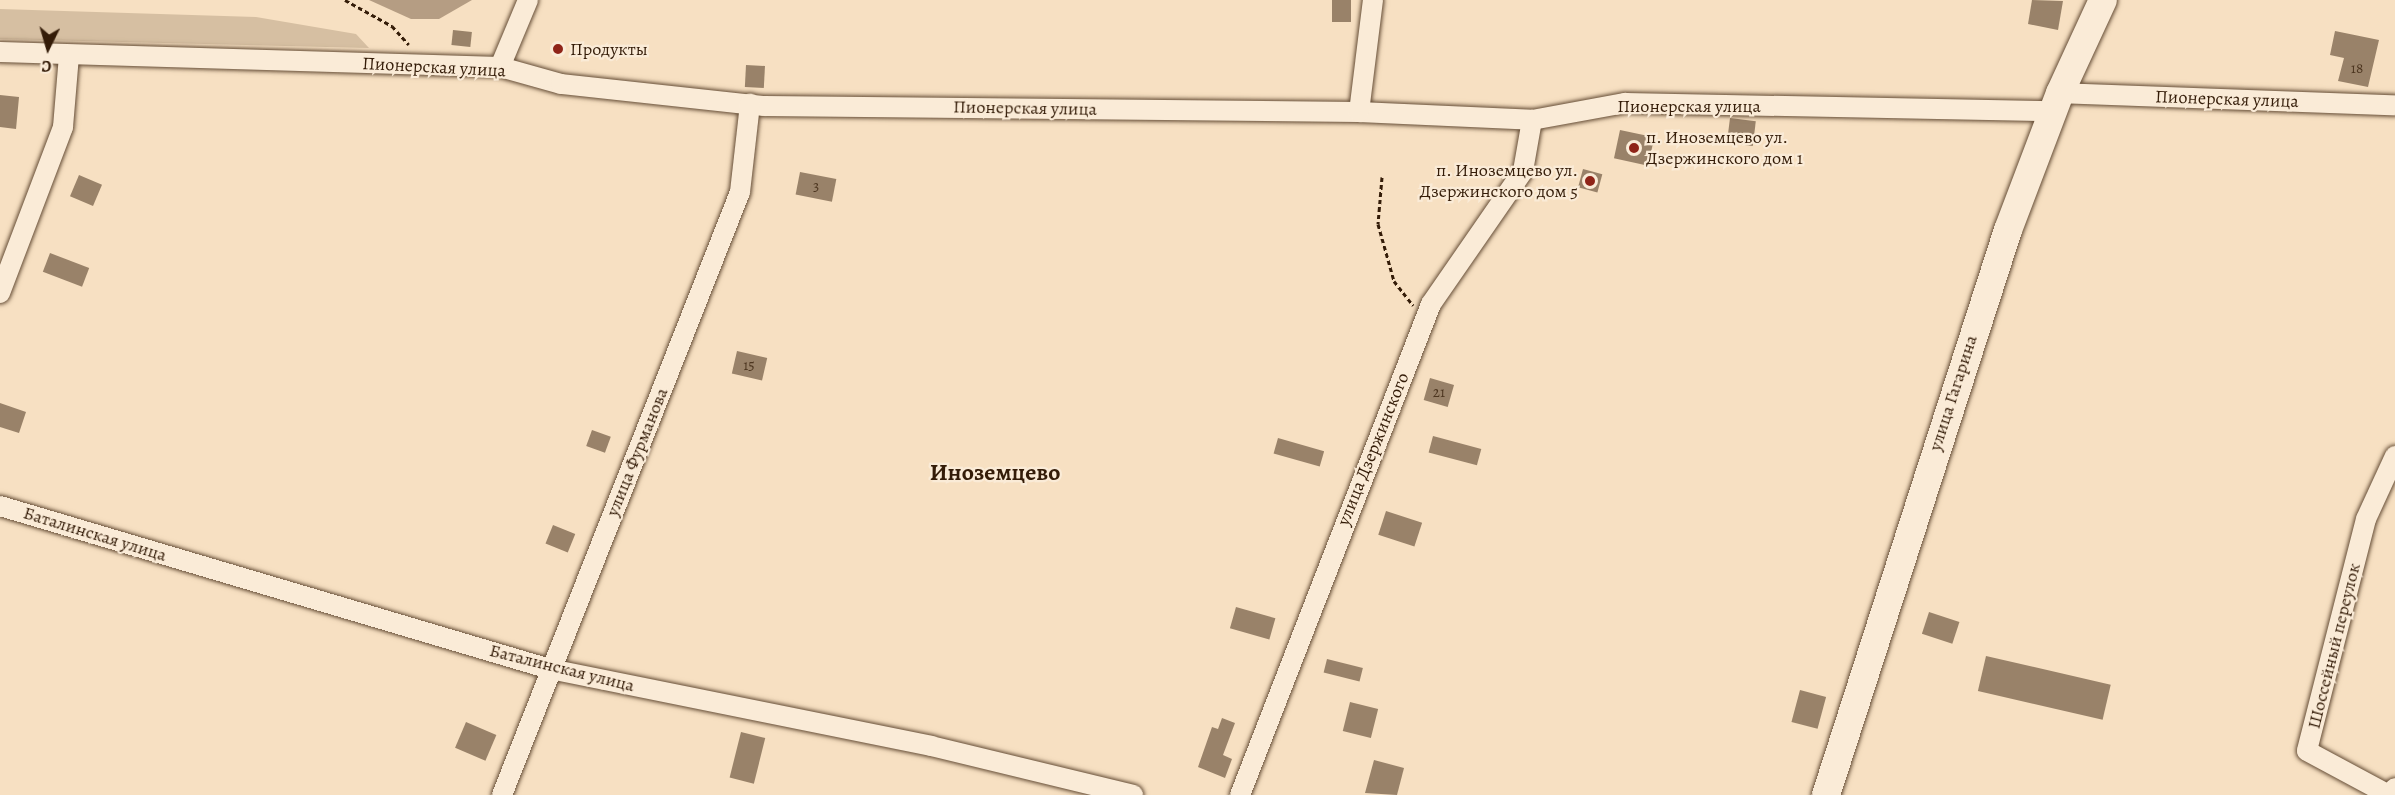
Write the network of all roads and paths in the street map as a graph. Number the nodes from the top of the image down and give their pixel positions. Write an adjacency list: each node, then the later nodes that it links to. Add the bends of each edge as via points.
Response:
1 (345, 0): 7 (path, via 392,26)
2 (528, 0): 8 (street)
3 (1372, 0): 12 (street)
4 (2103, 0): 9 (main road, улица Гагарина)
5 (0, 52): 6 (street, Пионерская улица)
6 (69, 55): 7 (street, Пионерская улица); 15 (street, via 63,127)
7 (427, 65): 8 (street, Пионерская улица)
8 (500, 67): 10 (street, Пионерская улица, via 561,84)
9 (2056, 102): 11 (street, Пионерская улица); 13 (street, Пионерская улица, via 1625,103); 24 (main road, улица Гагарина, via 1968,345)
10 (750, 104): 12 (street, Пионерская улица); 19 (street, улица Фурманова, via 740,192)
11 (2395, 105)
12 (1359, 111): 13 (street, Пионерская улица)
13 (1532, 120): 16 (street, улица Дзержинского, via 1523,171)
14 (1382, 177): 16 (path, via 1378,224 1386,256 1394,281)
15 (0, 292)
16 (1424, 321): 23 (street, улица Дзержинского)
17 (2395, 456): 25 (street, Шоссейный переулок, via 2366,519 2307,750)
18 (0, 506): 19 (street, Баталинская улица)
19 (550, 669): 21 (street, улица Фурманова); 22 (street, Баталинская улица, via 930,746)
20 (2395, 788): 25 (street)
21 (502, 795)
22 (1133, 795)
23 (1240, 795)
24 (1826, 795)
25 (2389, 795)

